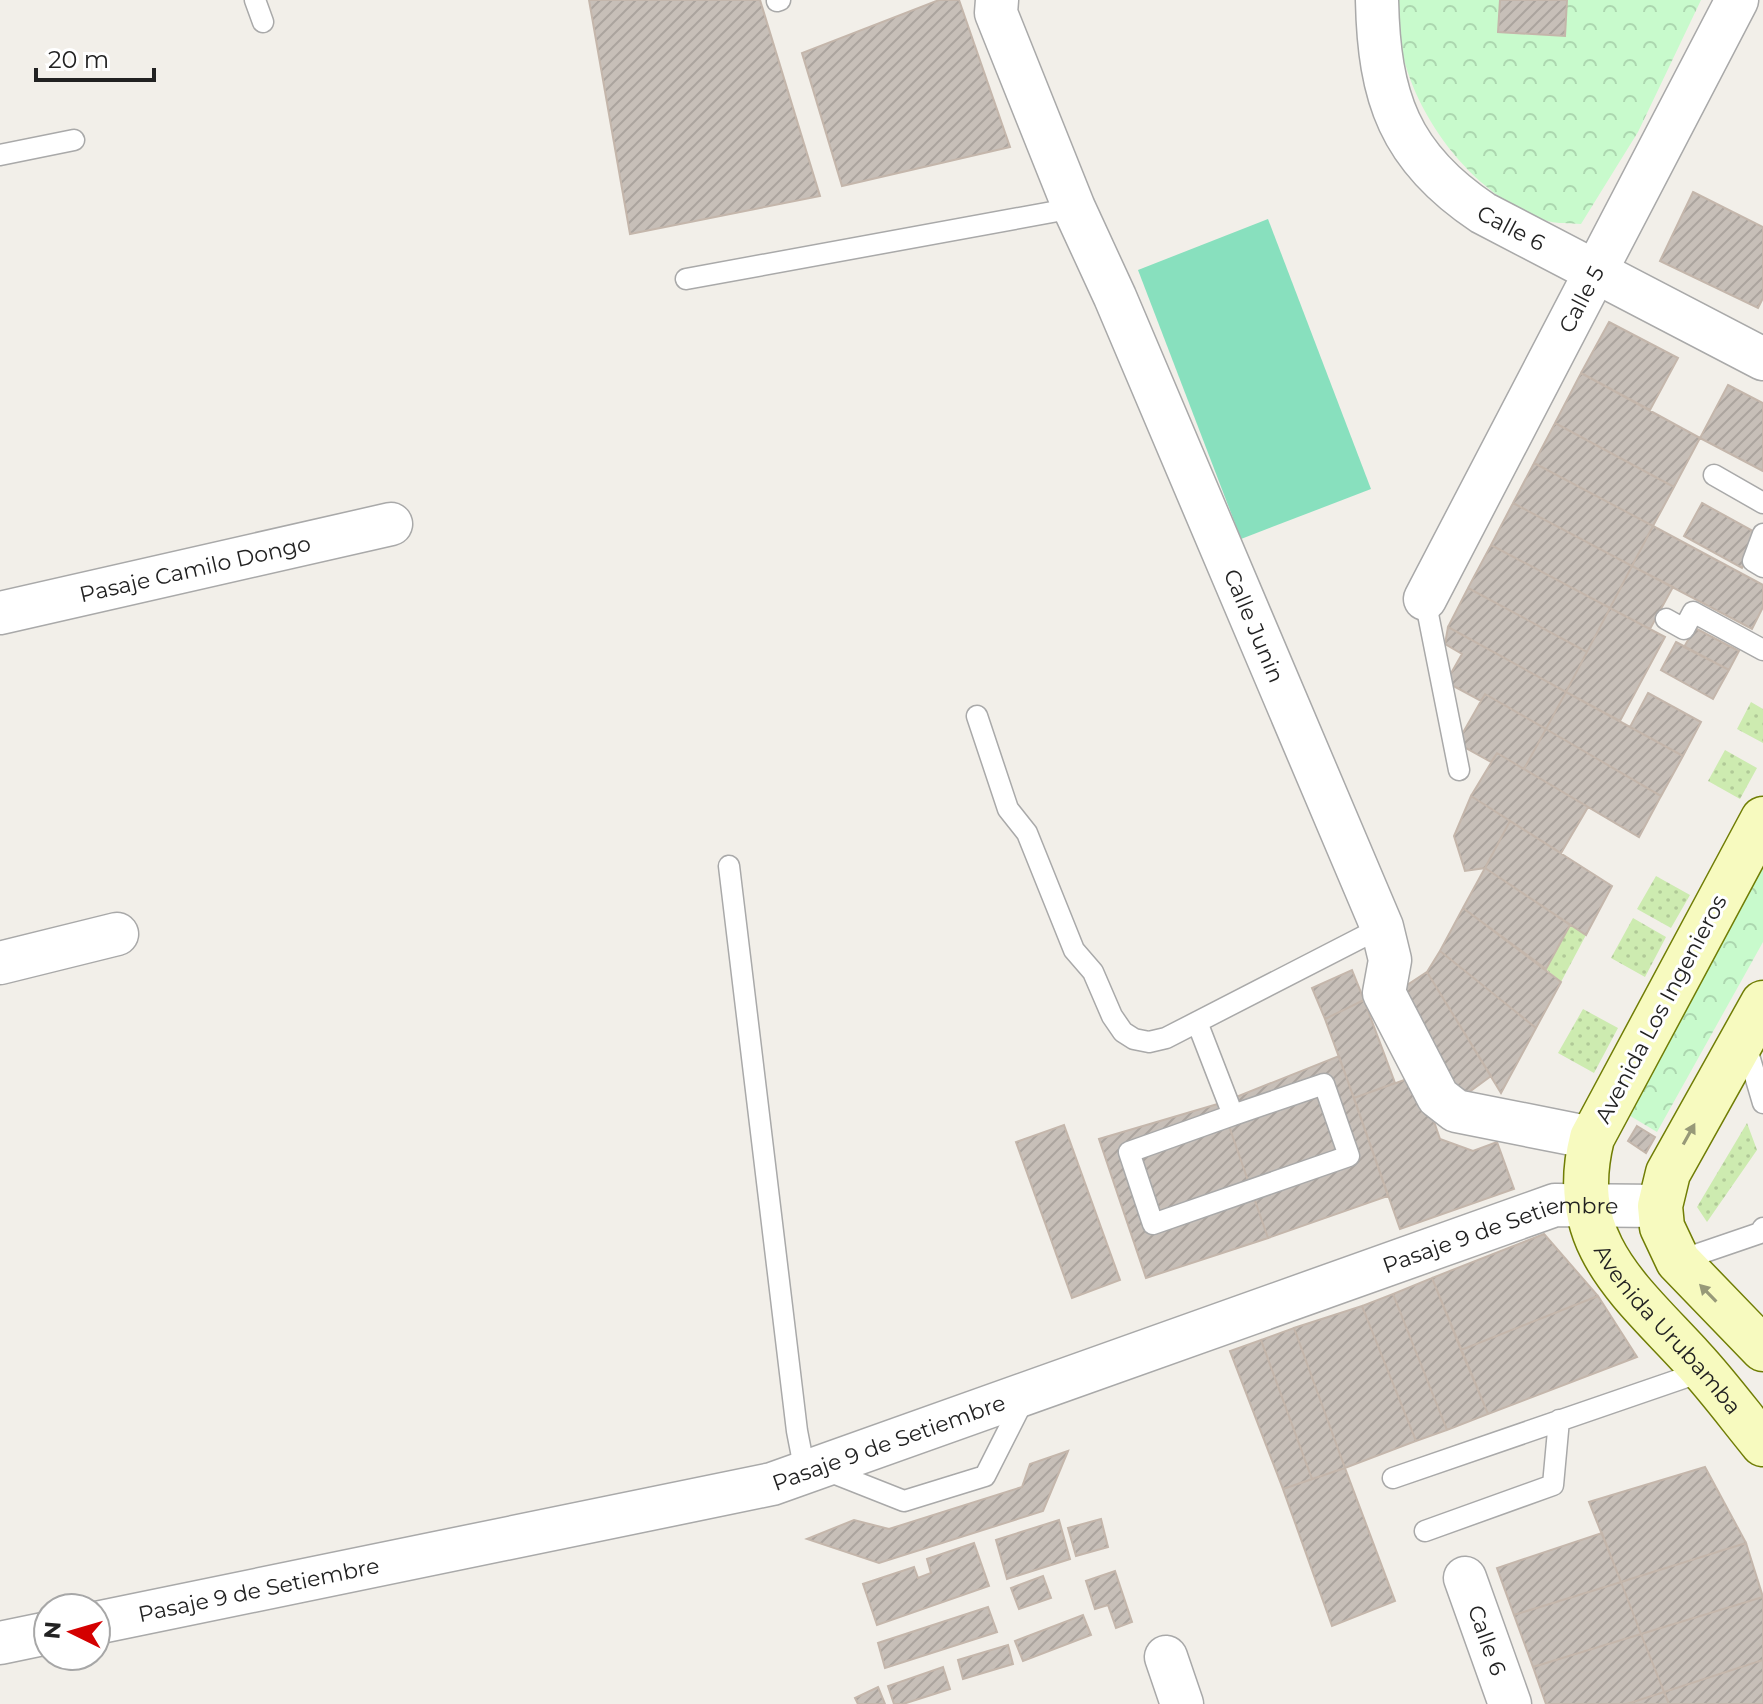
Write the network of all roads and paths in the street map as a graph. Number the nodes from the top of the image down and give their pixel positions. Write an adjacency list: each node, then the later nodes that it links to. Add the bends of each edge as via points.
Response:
1 (255, 0): 5 (lane)
2 (1377, 0): 9 (street, Calle 6, via 1378,47 1391,104 1429,170 1483,213)
3 (1737, 0): 9 (street, Calle 5)
4 (996, 1): 8 (street, Calle Junin, via 996,13)
5 (263, 22)
6 (74, 140): 7 (lane)
7 (0, 155)
8 (1074, 208): 10 (lane); 25 (street, Calle Junin)
9 (1595, 272): 11 (street, Calle 6); 17 (street, Calle 5)
10 (686, 279)
11 (1763, 359)
12 (1714, 475): 13 (lane)
13 (1763, 503)
14 (391, 524): 18 (street, Pasaje Camilo Dongo)
15 (1763, 534): 16 (lane, via 1753,561)
16 (1763, 567)
17 (1425, 599): 22 (lane)
18 (0, 613)
19 (1666, 619): 20 (lane, via 1684,629 1693,612)
20 (1763, 650)
21 (977, 716): 29 (lane, via 1008,809 1027,833 1074,950 1089,965 1123,1032 1149,1042)
22 (1459, 770)
23 (1763, 819): 32 (street, Avenida Los Ingenieros)
24 (729, 866): 42 (lane, via 793,1399)
25 (1382, 927): 29 (lane); 32 (street, Calle Junin, via 1390,960 1384,993 1438,1097 1456,1111)
26 (117, 934): 27 (street)
27 (0, 963)
28 (1753, 1019): 30 (lane); 33 (street, one-way to 28, via 1668,1173)
29 (1197, 1022): 31 (lane)
30 (1763, 1103)
31 (1233, 1115): 31 (lane, via 1324,1084 1349,1156 1153,1224 1129,1152)
32 (1592, 1138): 34 (street, Avenida Los Ingenieros)
33 (1660, 1206): 34 (street, Pasaje 9 de Setiembre); 36 (street, via 1662,1227)
34 (1587, 1207): 38 (street, Avenida Urubamba, via 1610,1265); 39 (street, Pasaje 9 de Setiembre, via 1555,1205)
35 (1762, 1232): 36 (lane)
36 (1678, 1261): 37 (street, one-way to 36)
37 (1763, 1349)
38 (1704, 1371): 40 (lane); 41 (street, Avenida Urubamba)
39 (1027, 1394): 42 (street, Pasaje 9 de Setiembre); 42 (lane, via 985,1476 904,1501)
40 (1559, 1420): 43 (lane); 44 (lane, via 1553,1485)
41 (1763, 1444)
42 (812, 1470): 46 (street, Pasaje 9 de Setiembre, via 772,1484)
43 (1393, 1478)
44 (1425, 1531)
45 (1465, 1578): 51 (street, Calle 6)
46 (112, 1620)
47 (32, 1636): 48 (street)
48 (0, 1643)
49 (1166, 1657): 50 (street)
50 (1182, 1704)
51 (1510, 1704)

